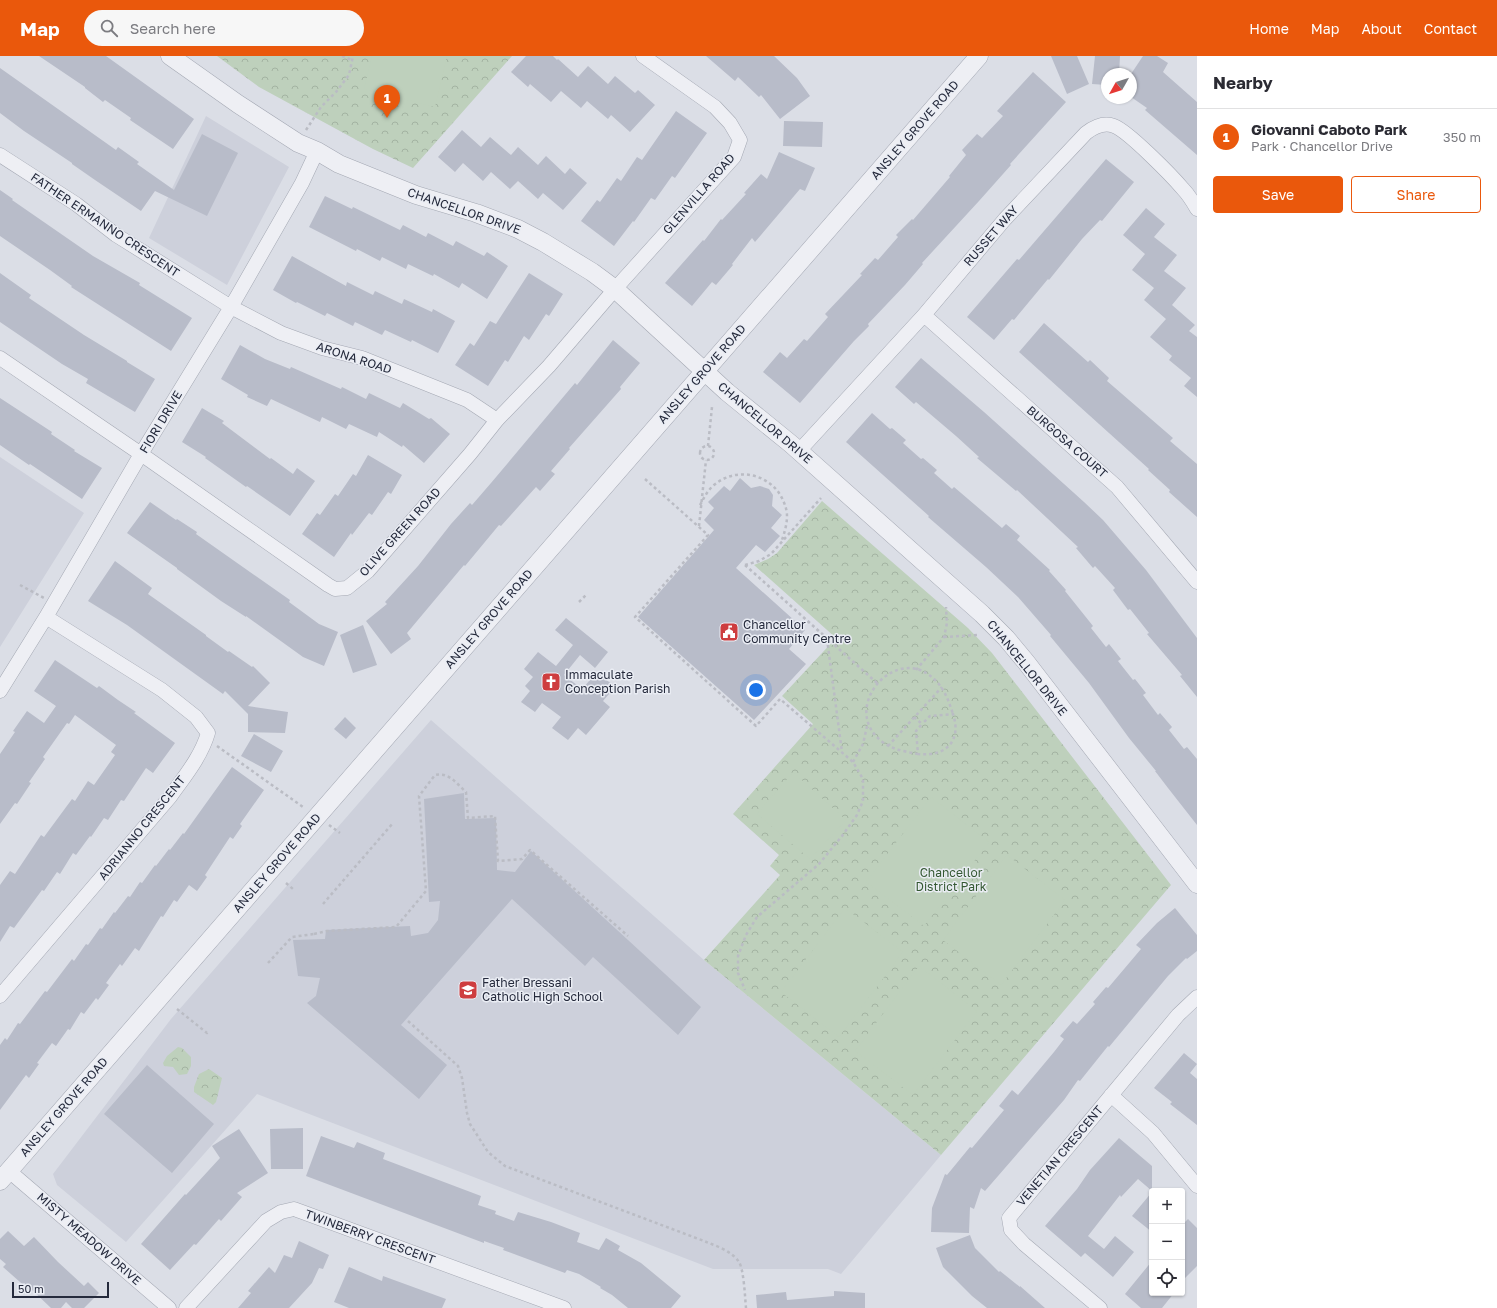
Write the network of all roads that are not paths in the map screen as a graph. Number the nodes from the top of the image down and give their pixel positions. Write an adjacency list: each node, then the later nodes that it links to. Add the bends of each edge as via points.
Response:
1 (170, 56): 4 (street, CHANCELLOR DRIVE, via 298,143)
2 (643, 56): 7 (street, GLENVILLA ROAD, via 715,107 730,123 740,140 734,157)
3 (979, 56): 11 (street, ANSLEY GROVE ROAD)
4 (317, 151): 7 (street, CHANCELLOR DRIVE, via 339,164 416,196 476,212 518,229 566,255); 8 (street, FIORI DRIVE, via 302,183)
5 (0, 155): 8 (street, FATHER ERMANNO CRESCENT, via 76,204 116,235)
6 (1197, 209): 9 (street, RUSSET WAY, via 1183,188 1131,138 1115,126 1095,126 1005,219)
7 (615, 289): 11 (street, CHANCELLOR DRIVE); 12 (street, OLIVE GREEN ROAD, via 549,366)
8 (231, 307): 12 (street, ARONA ROAD, via 281,333 322,348 362,358 467,400); 14 (street, FIORI DRIVE)
9 (924, 314): 13 (street, RUSSET WAY); 15 (street, BURGOSA COURT, via 1118,487)
10 (0, 358): 14 (street)
11 (705, 371): 13 (street, CHANCELLOR DRIVE); 22 (street, ANSLEY GROVE ROAD)
12 (498, 420): 14 (street, OLIVE GREEN ROAD, via 368,571 347,588 335,589 328,585)
13 (799, 451): 18 (street, CHANCELLOR DRIVE, via 1006,638)
14 (141, 454): 16 (street, FIORI DRIVE)
15 (1197, 582)
16 (46, 617): 17 (street, FIORI DRIVE); 19 (street, ADRIANNO CRESCENT, via 162,690 196,717 208,733 204,746 170,797)
17 (0, 691)
18 (1197, 884)
19 (0, 996)
20 (1197, 997): 21 (street, VENETIAN CRESCENT, via 1178,1015)
21 (1111, 1095): 23 (street, via 1153,1133); 27 (street, VENETIAN CRESCENT, via 1009,1218 1011,1230 1024,1244)
22 (5, 1176): 24 (street, MISTY MEADOW DRIVE)
23 (1197, 1186)
24 (169, 1308)
25 (186, 1308): 26 (street, TWINBERRY CRESCENT, via 266,1221 281,1212 294,1209)
26 (564, 1308)
27 (1100, 1308)

